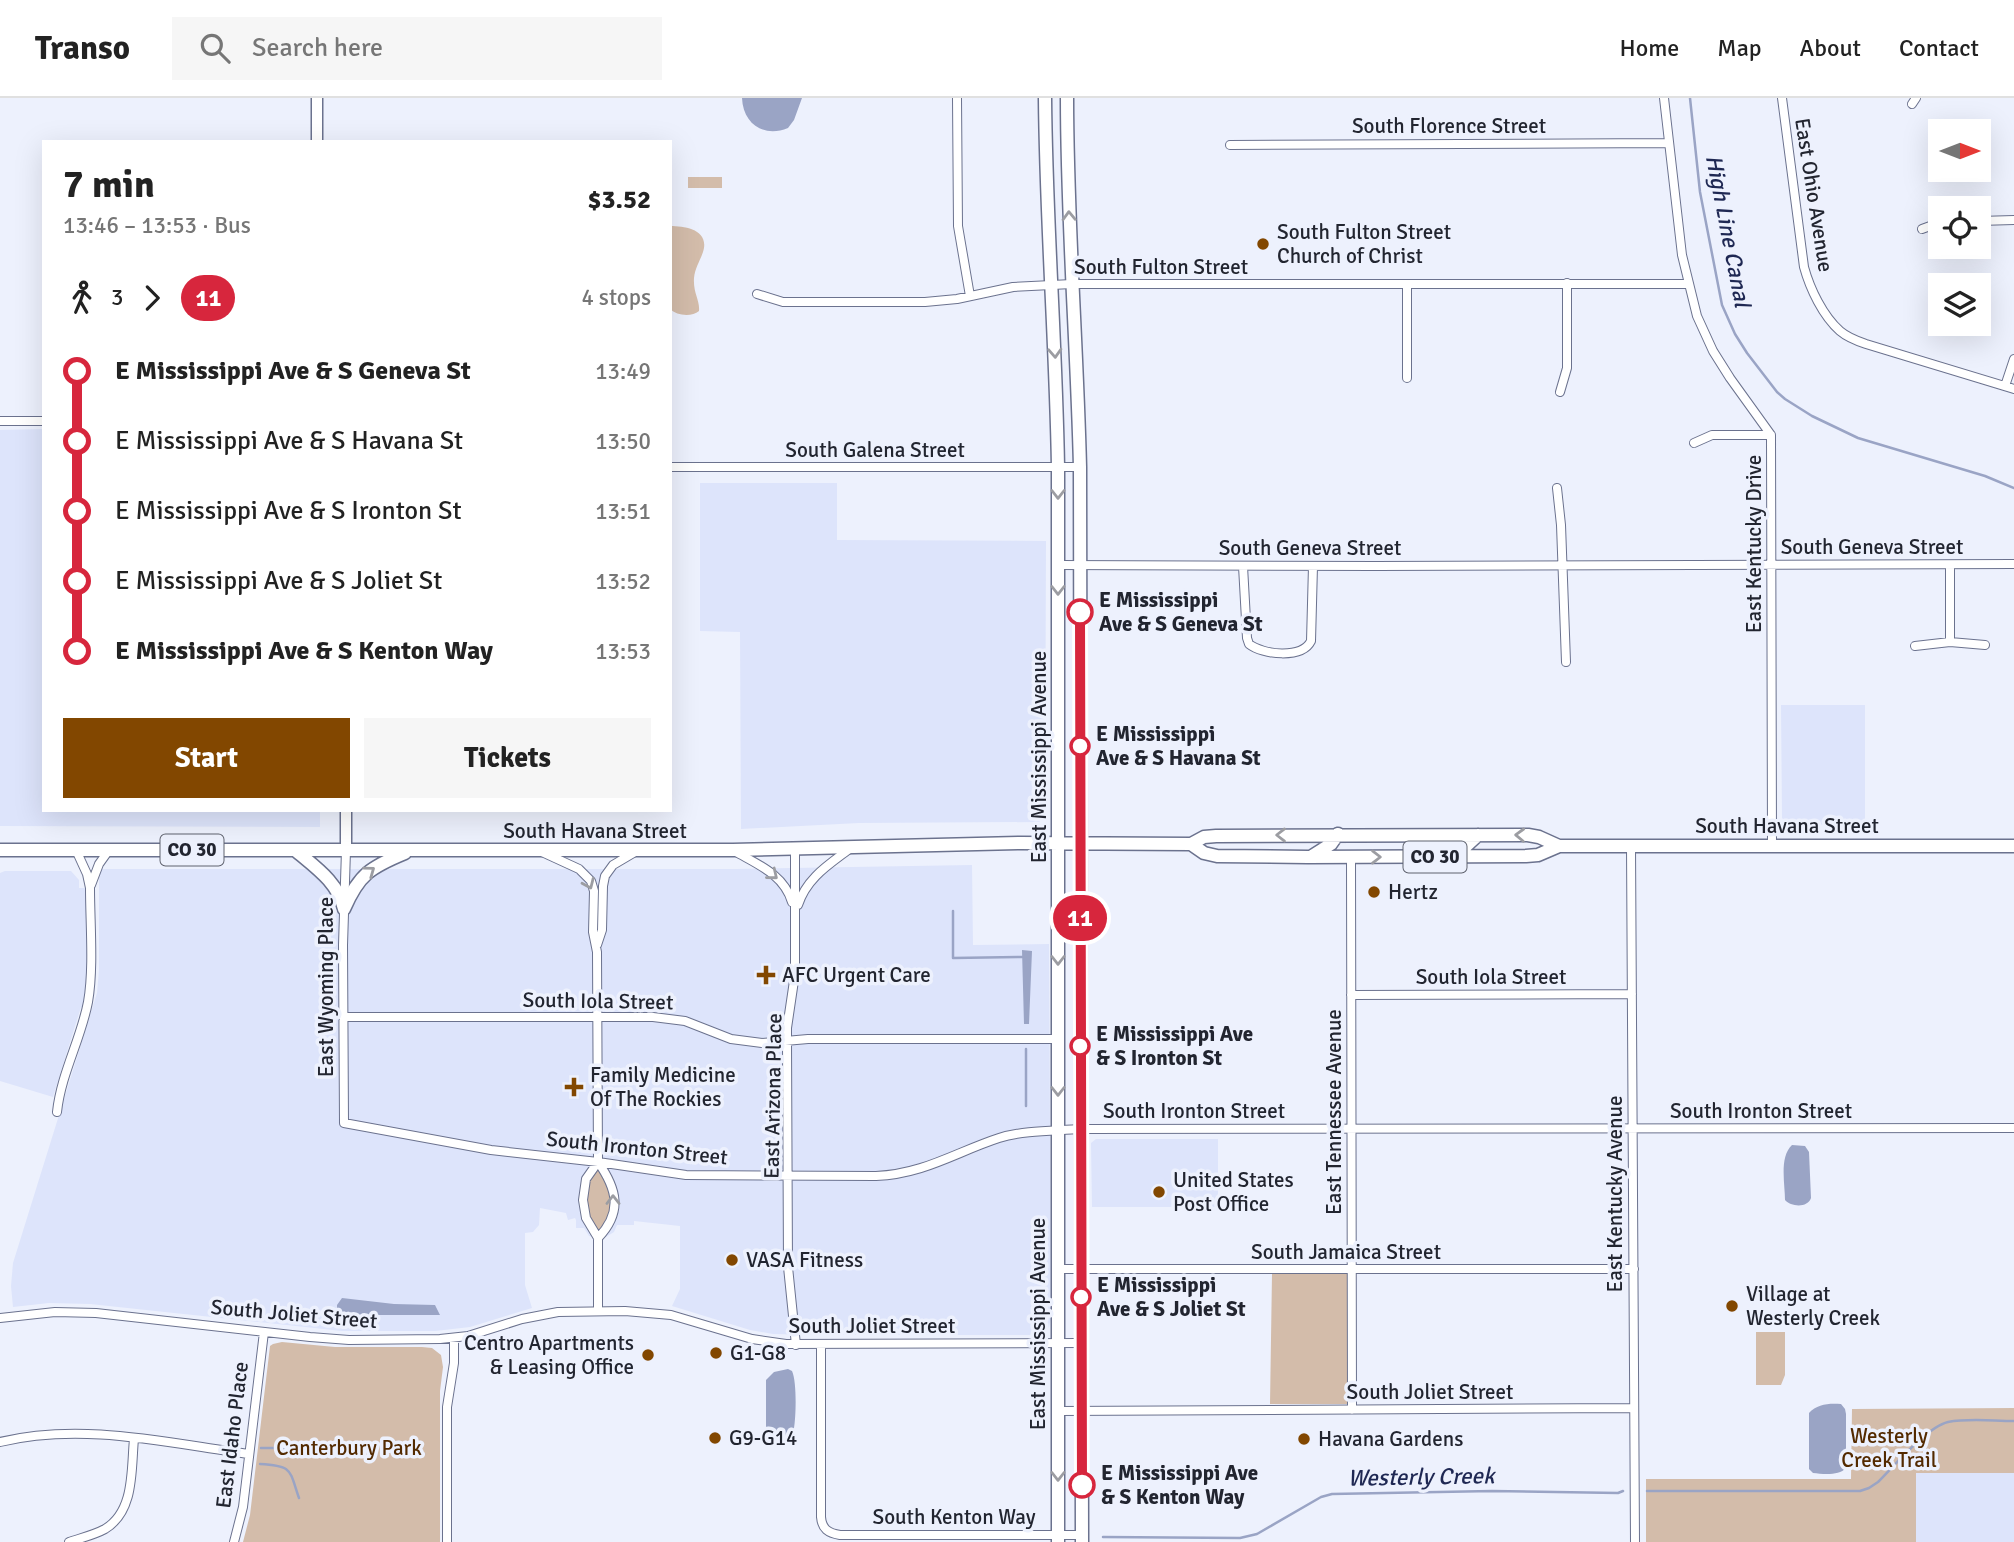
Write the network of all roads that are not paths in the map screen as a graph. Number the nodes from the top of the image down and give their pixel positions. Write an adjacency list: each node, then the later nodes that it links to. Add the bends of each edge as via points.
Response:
1 (317, 98): 7 (street)
2 (957, 98): 20 (street, via 957,221)
3 (1045, 98): 18 (main road, East Mississippi Avenue)
4 (1067, 98): 15 (main road, East Mississippi Avenue, one-way to 4)
5 (1664, 98): 8 (street, East Kentucky Drive)
6 (1782, 98): 23 (street, East Ohio Avenue, via 1802,257 1816,296 1837,328 1877,348)
7 (317, 140)
8 (1669, 143): 9 (street, South Florence Street); 17 (street, East Kentucky Drive)
9 (1230, 145)
10 (1991, 220): 11 (street)
11 (2014, 220)
12 (1928, 227): 13 (street)
13 (1922, 229)
14 (1567, 283): 16 (street, South Fulton Street); 17 (street, South Fulton Street); 24 (street, via 1567,368)
15 (1072, 284): 16 (street, South Fulton Street); 18 (street, South Fulton Street); 31 (main road, East Mississippi Avenue)
16 (1407, 284): 22 (street)
17 (1688, 284): 27 (street, East Kentucky Drive, via 1713,351)
18 (1050, 285): 20 (street, South Fulton Street); 30 (main road, East Mississippi Avenue, one-way to 30)
19 (757, 294): 20 (street, South Fulton Street, via 783,302 925,302)
20 (970, 296)
21 (2014, 359): 23 (street)
22 (1407, 378)
23 (2010, 388)
24 (1560, 392)
25 (0, 421): 26 (street)
26 (42, 421)
27 (1771, 435): 28 (street, via 1712,435); 36 (street, East Kentucky Drive)
28 (1694, 443)
29 (672, 467): 30 (street, South Galena Street)
30 (1058, 467): 31 (street, South Galena Street); 34 (main road, East Mississippi Avenue, one-way to 34)
31 (1080, 467): 35 (main road, East Mississippi Avenue)
32 (1557, 488): 40 (street)
33 (2014, 564): 37 (street, South Geneva Street)
34 (1058, 565): 35 (street, South Geneva Street); 49 (main road, East Mississippi Avenue, one-way to 49)
35 (1080, 565): 38 (street, South Geneva Street); 50 (main road, East Mississippi Avenue)
36 (1772, 565): 37 (street, South Geneva Street); 40 (street, South Geneva Street); 56 (street, East Kentucky Drive)
37 (1950, 565): 41 (street)
38 (1243, 566): 39 (street, South Geneva Street); 39 (street, via 1248,644 1277,653 1302,650 1311,641)
39 (1313, 566): 40 (street, South Geneva Street)
40 (1562, 566): 44 (street)
41 (1950, 642): 42 (street); 43 (street)
42 (1985, 645)
43 (1914, 646)
44 (1566, 662)
45 (346, 812): 62 (street)
46 (1338, 834): 47 (main road, South Havana Street / CO 30); 51 (main road, South Havana Street / CO 30, one-way to 51, via 1209,836); 67 (main road, via 1331,844)
47 (1374, 834): 48 (main road, South Havana Street / CO 30); 68 (main road)
48 (1478, 835): 54 (main road, South Havana Street / CO 30, one-way to 48, via 1533,836); 69 (main road)
49 (1058, 842): 50 (main road, South Havana Street / CO 30); 53 (main road, South Havana Street / CO 30); 78 (main road, East Mississippi Avenue, one-way to 78)
50 (1080, 842): 51 (main road, South Havana Street / CO 30); 83 (main road, East Mississippi Avenue)
51 (1191, 844): 67 (main road, South Havana Street / CO 30, via 1217,856)
52 (2014, 845): 56 (main road, South Havana Street / CO 30)
53 (853, 846): 57 (main road, South Havana Street / CO 30); 72 (street, via 808,883)
54 (1559, 846): 55 (main road, South Havana Street / CO 30); 69 (main road, South Havana Street / CO 30, via 1538,855)
55 (1631, 846): 56 (main road, South Havana Street / CO 30); 74 (street, East Kentucky Avenue)
56 (1772, 846)
57 (795, 849): 66 (main road, South Havana Street / CO 30); 72 (street, East Arizona Place)
58 (0, 850): 59 (main road, South Havana Street / CO 30)
59 (76, 850): 60 (main road, South Havana Street / CO 30); 70 (street)
60 (109, 850): 61 (main road, South Havana Street / CO 30); 70 (street)
61 (295, 850): 62 (main road, South Havana Street / CO 30); 71 (main road, via 333,884)
62 (346, 850): 63 (main road, South Havana Street / CO 30); 71 (street, East Wyoming Place)
63 (412, 850): 64 (main road, South Havana Street / CO 30); 71 (main road, one-way to 63, via 361,878)
64 (539, 850): 65 (main road, South Havana Street / CO 30); 73 (street, one-way to 73, via 579,869 591,881)
65 (640, 850): 66 (main road, South Havana Street / CO 30); 73 (street, via 617,862 605,876)
66 (733, 850): 72 (street, one-way to 72, via 781,881)
67 (1308, 857): 68 (main road, South Havana Street / CO 30)
68 (1351, 857): 69 (main road, South Havana Street / CO 30, one-way to 69); 75 (street, East Tennessee Avenue)
69 (1454, 857)
70 (90, 888): 80 (street, via 89,995)
71 (344, 909): 76 (street, East Wyoming Place)
72 (795, 915): 79 (street, East Arizona Place)
73 (597, 945): 77 (street)
74 (1632, 994): 75 (street, South Iola Street); 85 (street, East Kentucky Avenue)
75 (1351, 995): 84 (street, East Tennessee Avenue)
76 (343, 1017): 77 (street, South Iola Street); 81 (street, East Wyoming Place)
77 (598, 1017): 79 (street, South Iola Street, via 660,1017 685,1021 737,1041); 87 (street)
78 (1058, 1039): 79 (street, South Iola Street, via 808,1038); 86 (main road, East Mississippi Avenue, one-way to 86)
79 (787, 1042): 88 (street, East Arizona Place)
80 (57, 1112)
81 (344, 1123): 87 (street, South Ironton Street, via 491,1150)
82 (2014, 1128): 85 (street, South Ironton Street)
83 (1080, 1129): 84 (street, South Ironton Street); 86 (street, South Ironton Street); 91 (main road, East Mississippi Avenue)
84 (1351, 1129): 85 (street, South Ironton Street); 92 (street, East Tennessee Avenue)
85 (1632, 1129): 93 (street, East Kentucky Avenue)
86 (1058, 1131): 88 (street, South Ironton Street, via 1002,1137 903,1173); 90 (main road, East Mississippi Avenue)
87 (598, 1162): 88 (street, South Ironton Street, via 686,1175); 89 (street, via 586,1179 583,1195 586,1218); 89 (street, one-way to 87, via 611,1220 614,1196 612,1183)
88 (788, 1175): 100 (street, East Arizona Place, via 789,1279)
89 (598, 1237): 94 (street)
90 (1058, 1269): 91 (street, South Jamaica Street); 98 (main road, East Mississippi Avenue)
91 (1081, 1269): 92 (street, South Jamaica Street); 99 (main road, East Mississippi Avenue)
92 (1352, 1269): 93 (street, South Jamaica Street); 104 (street, East Tennessee Avenue)
93 (1633, 1269): 102 (street, East Kentucky Avenue)
94 (598, 1310): 97 (street, South Joliet Street, via 546,1314); 100 (street, South Joliet Street, via 671,1315 759,1341)
95 (0, 1318): 96 (street, South Joliet Street, via 96,1313)
96 (264, 1332): 97 (street, South Joliet Street, via 339,1339); 108 (street, East Idaho Place)
97 (454, 1338): 113 (street, via 447,1407)
98 (1057, 1343): 99 (street, South Joliet Street); 101 (street, South Joliet Street); 105 (main road, East Mississippi Avenue)
99 (1081, 1343): 103 (main road, East Mississippi Avenue)
100 (796, 1345): 101 (street, South Joliet Street)
101 (821, 1345): 109 (street, South Kenton Way, via 822,1527 840,1535)
102 (1634, 1408): 104 (street, South Joliet Street); 114 (street, East Kentucky Avenue)
103 (1082, 1410): 104 (street, South Joliet Street); 105 (street, South Joliet Street); 110 (main road, East Mississippi Avenue)
104 (1352, 1410)
105 (1058, 1411): 109 (main road, East Mississippi Avenue, one-way to 109)
106 (134, 1439): 107 (street, via 59,1433); 108 (street); 111 (street, via 121,1514 102,1531)
107 (0, 1442)
108 (249, 1454): 112 (street, East Idaho Place)
109 (1058, 1538): 110 (street, South Kenton Way)
110 (1082, 1538)
111 (69, 1542)
112 (234, 1542)
113 (447, 1542)
114 (1635, 1542)

